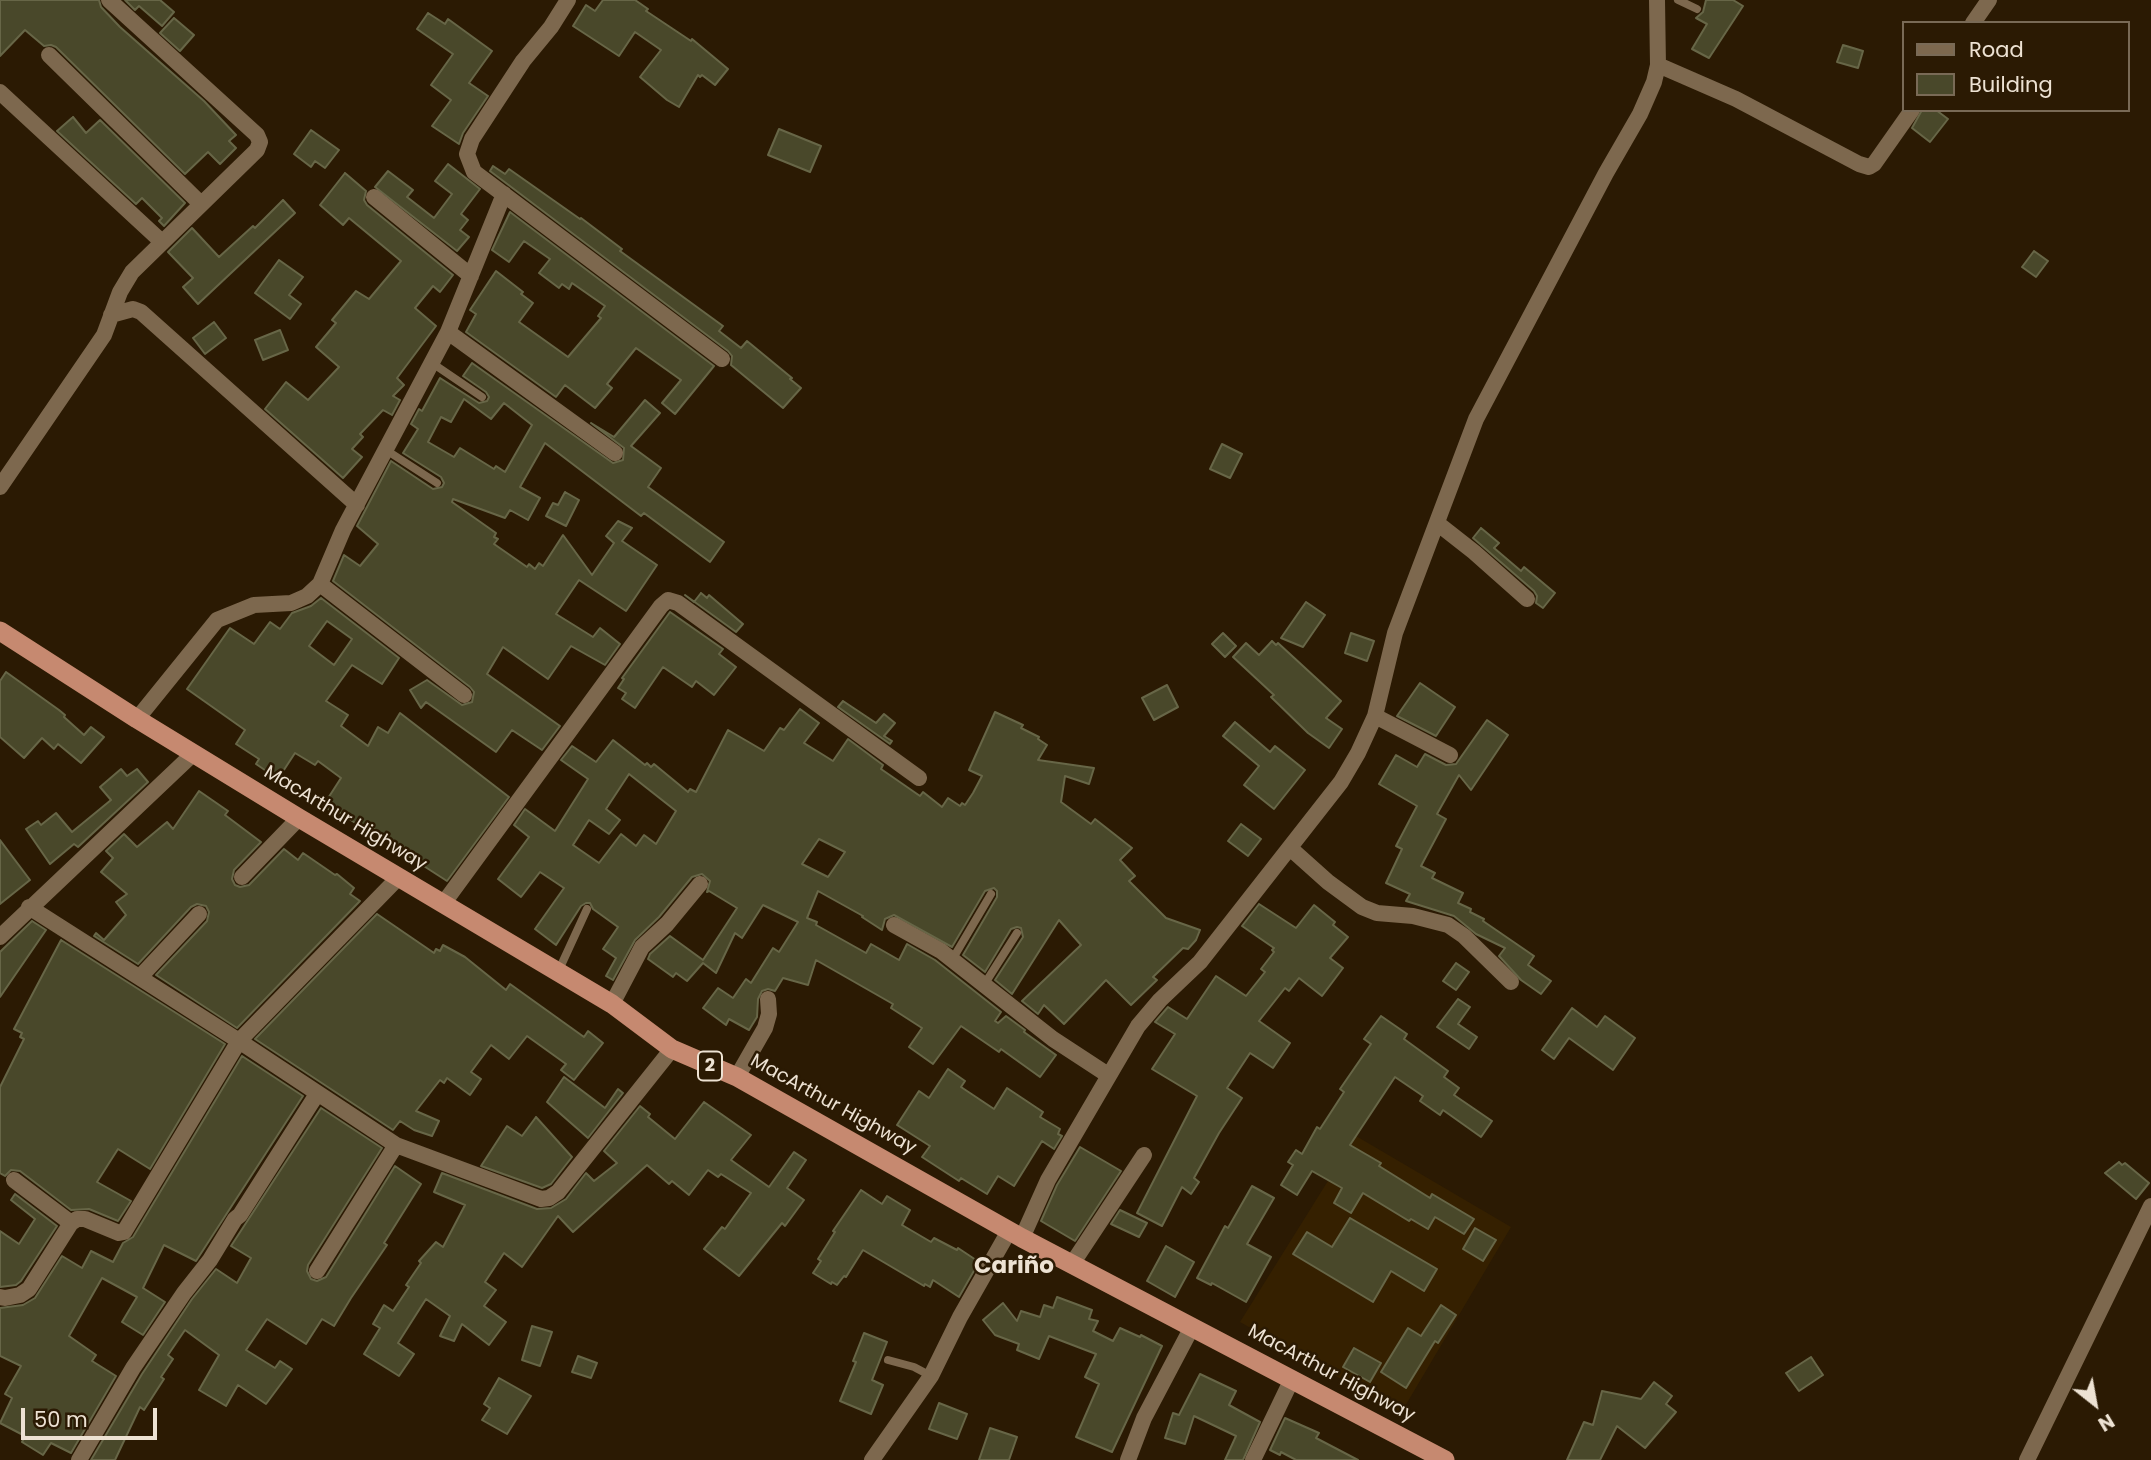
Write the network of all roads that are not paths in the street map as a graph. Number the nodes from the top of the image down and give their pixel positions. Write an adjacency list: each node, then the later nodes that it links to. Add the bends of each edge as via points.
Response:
1 (110, 0): 14 (street, via 257,135 257,150)
2 (568, 0): 12 (street, via 523,61 467,154 474,172)
3 (1657, 0): 9 (street)
4 (1678, 0): 6 (lane)
5 (1989, 0): 7 (street)
6 (1697, 9)
7 (1974, 21)
8 (49, 55): 14 (street)
9 (1658, 65): 11 (street, via 1870,167); 27 (street, via 1640,114 1476,419)
10 (0, 92): 15 (street)
11 (1911, 112)
12 (505, 194): 16 (street); 19 (street)
13 (374, 197): 16 (street)
14 (201, 204): 15 (street)
15 (162, 242): 17 (street, via 132,272)
16 (471, 276): 18 (street)
17 (111, 315): 25 (street, via 103,335); 26 (street, via 133,309 141,312)
18 (448, 332): 20 (street); 23 (street)
19 (722, 359)
20 (432, 363): 21 (lane); 22 (street)
21 (482, 397)
22 (386, 450): 24 (lane); 26 (street)
23 (615, 453)
24 (437, 483)
25 (0, 487)
26 (357, 505): 28 (street)
27 (1437, 523): 29 (street); 32 (street, via 1395,633)
28 (320, 584): 31 (street); 33 (street, via 291,603 254,606 217,620)
29 (1527, 599)
30 (0, 631): 33 (highway, MacArthur Highway / 2)
31 (464, 695)
32 (1375, 716): 35 (street); 38 (street, via 1341,782)
33 (137, 719): 34 (highway, MacArthur Highway / 2)
34 (194, 753): 37 (highway, MacArthur Highway / 2); 44 (street)
35 (1450, 755)
36 (919, 778): 43 (street, via 668,600)
37 (299, 818): 39 (street); 40 (highway, MacArthur Highway / 2)
38 (1290, 848): 53 (street, via 1362,906 1377,913 1448,925); 59 (street, via 1200,962 1138,1026)
39 (242, 877)
40 (399, 877): 43 (highway, MacArthur Highway / 2); 57 (street)
41 (700, 884): 56 (street, via 642,947)
42 (991, 894): 50 (lane)
43 (443, 904): 51 (highway, MacArthur Highway / 2)
44 (29, 907): 49 (street); 52 (street)
45 (587, 909): 51 (lane)
46 (199, 914): 52 (street)
47 (894, 926): 50 (street)
48 (1017, 933): 54 (lane)
49 (0, 937)
50 (953, 960): 54 (street)
51 (558, 972): 56 (highway, MacArthur Highway / 2)
52 (140, 977): 57 (street)
53 (1511, 982)
54 (984, 985): 59 (street)
55 (768, 999): 60 (street, via 765,1028)
56 (612, 1004): 58 (highway, MacArthur Highway / 2)
57 (239, 1041): 61 (street); 66 (street, via 124,1233 85,1219)
58 (672, 1049): 60 (highway, MacArthur Highway / 2); 62 (street, via 549,1198 541,1199)
59 (1108, 1075): 67 (street)
60 (737, 1077): 67 (highway, MacArthur Highway / 2)
61 (317, 1094): 62 (street); 75 (street, via 211,1260 133,1368)
62 (396, 1145): 69 (street)
63 (1144, 1155): 68 (street)
64 (14, 1180): 66 (street)
65 (2151, 1206): 80 (street)
66 (71, 1223): 70 (street, via 29,1289)
67 (1016, 1234): 68 (highway, MacArthur Highway / 2); 73 (street, via 960,1317)
68 (1072, 1264): 71 (highway, MacArthur Highway / 2)
69 (317, 1271)
70 (0, 1297)
71 (1192, 1326): 74 (highway, MacArthur Highway / 2); 77 (street, via 1144,1418)
72 (888, 1360): 73 (lane)
73 (931, 1376): 76 (street)
74 (1292, 1379): 78 (street); 79 (highway, MacArthur Highway / 2)
75 (79, 1460)
76 (872, 1460)
77 (1128, 1460)
78 (1253, 1460)
79 (1445, 1460)
80 (2026, 1460)

